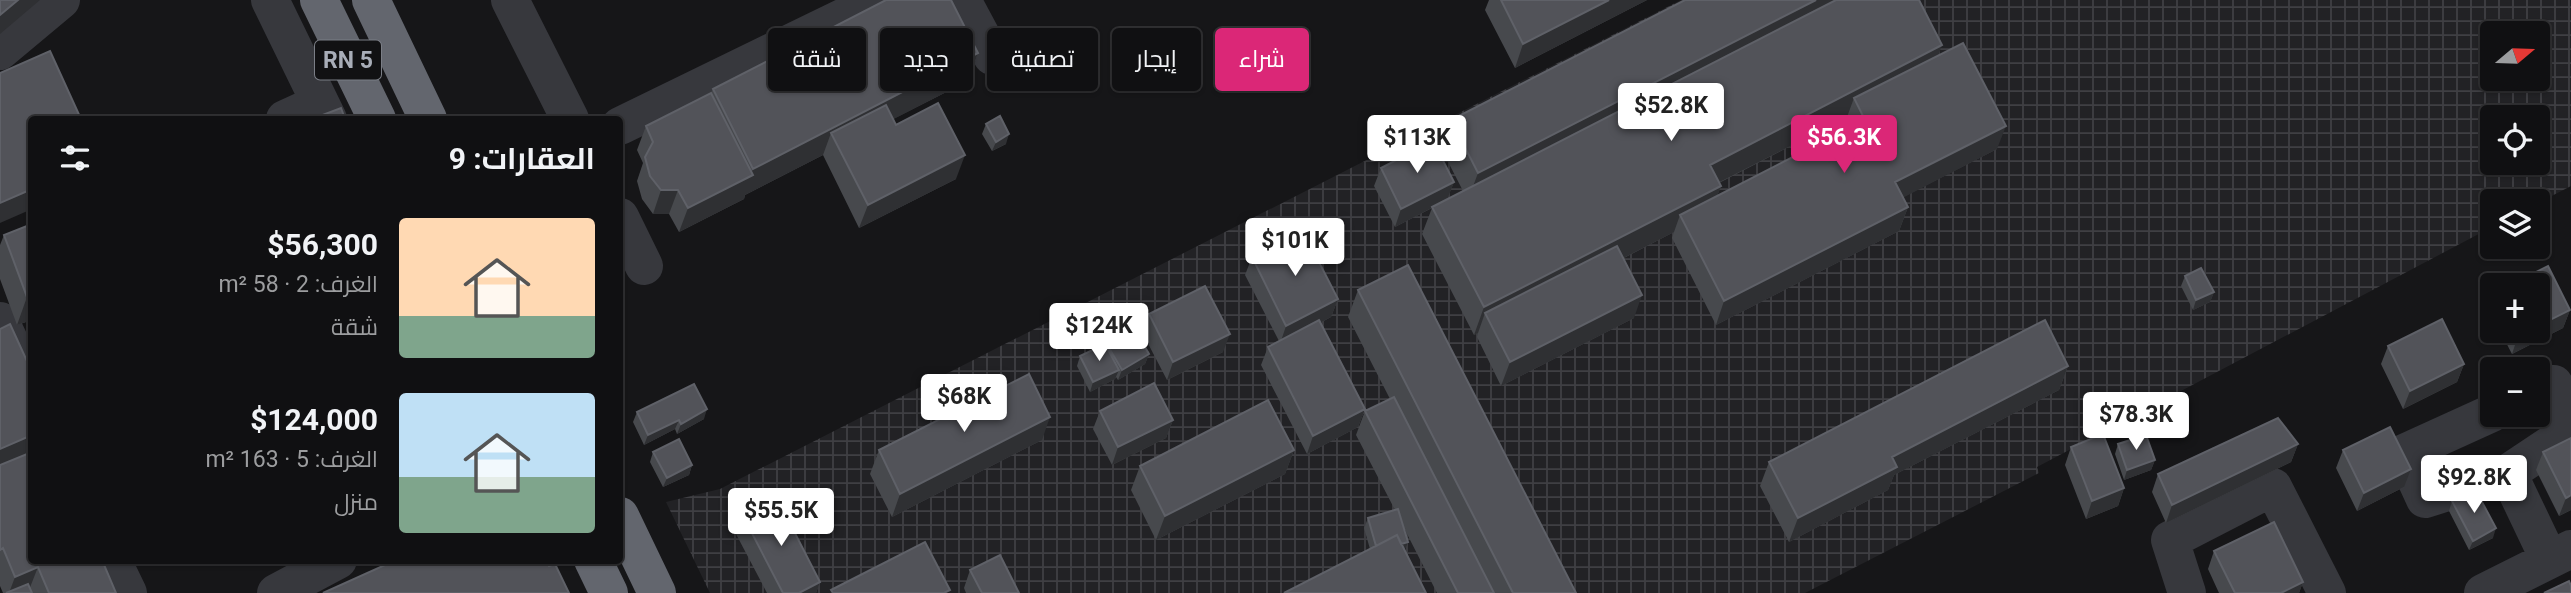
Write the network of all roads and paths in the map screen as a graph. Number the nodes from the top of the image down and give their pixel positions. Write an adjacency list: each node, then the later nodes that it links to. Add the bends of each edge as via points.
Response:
1 (61, 0): 9 (street)
2 (270, 0): 10 (street)
3 (319, 0): 12 (highway, RN 5)
4 (371, 0): 13 (highway, RN 5)
5 (510, 0): 14 (street)
6 (879, 0): 15 (street)
7 (962, 0): 8 (street)
8 (987, 47)
9 (0, 51)
10 (324, 111): 11 (street)
11 (300, 116)
12 (376, 116)
13 (427, 116)
14 (568, 116)
15 (623, 125)
16 (623, 223): 17 (street)
17 (644, 266)
18 (0, 321): 19 (street)
19 (28, 380)
20 (2550, 386): 22 (street, via 2554,384)
21 (2480, 418): 23 (street, via 2404,453 2426,499)
22 (2571, 429): 23 (street)
23 (2508, 473): 25 (street)
24 (623, 522): 32 (highway)
25 (2560, 554): 35 (street)
26 (114, 564): 29 (street)
27 (330, 564): 30 (street)
28 (595, 564): 31 (highway)
29 (128, 593)
30 (276, 593)
31 (609, 593)
32 (657, 593)
33 (2187, 593): 34 (street, via 2170,540 2273,487)
34 (2327, 593)
35 (2483, 593)

